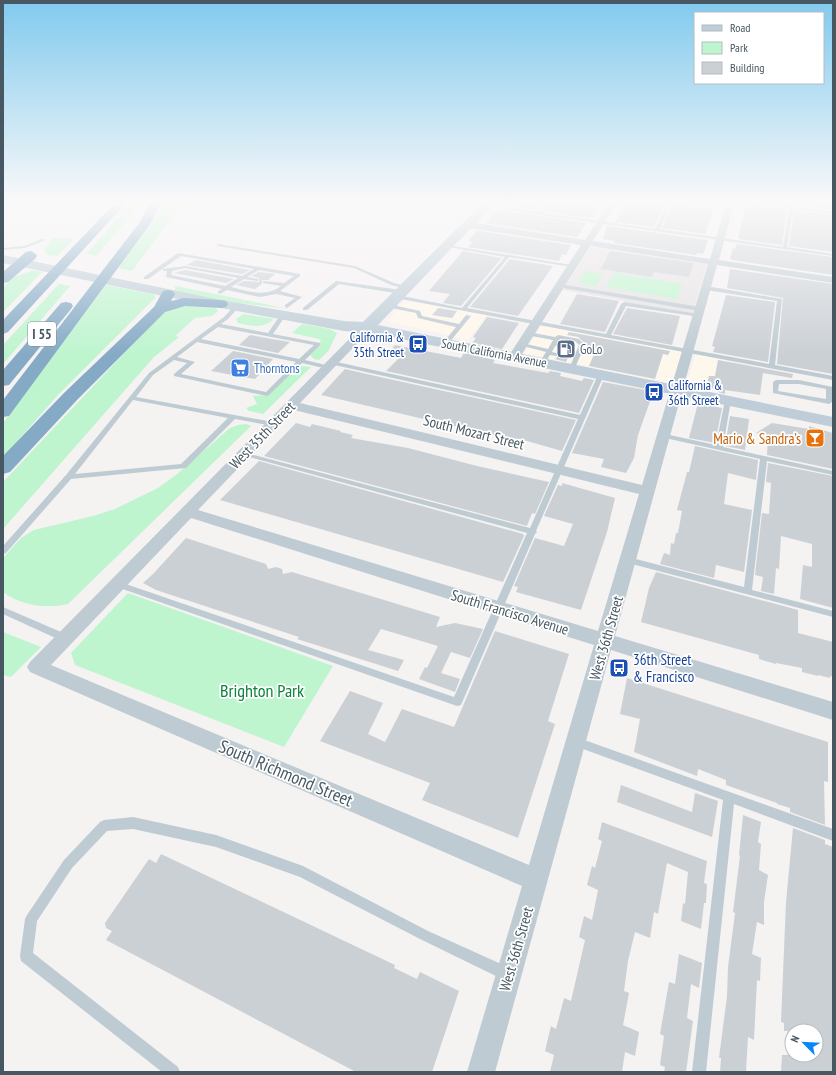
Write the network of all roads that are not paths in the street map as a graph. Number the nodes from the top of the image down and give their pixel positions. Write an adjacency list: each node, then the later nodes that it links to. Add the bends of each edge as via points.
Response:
1 (14, 254): 17 (main road, South California Avenue)
2 (32, 254): 17 (lane)
3 (73, 254): 34 (highway, I 55)
4 (115, 254): 15 (highway)
5 (116, 254): 15 (highway)
6 (180, 254): 21 (lane)
7 (181, 254): 20 (lane)
8 (276, 254): 36 (lane, via 355,267 393,284)
9 (440, 254): 36 (main road, West 35th Street)
10 (497, 254): 14 (lane)
11 (580, 254): 19 (street)
12 (661, 254): 18 (street)
13 (715, 254): 18 (street, West 36th Street)
14 (508, 256): 19 (lane); 39 (lane)
15 (112, 258): 32 (highway)
16 (3, 259): 17 (main road, South California Avenue)
17 (27, 259): 23 (highway); 24 (main road, South California Avenue); 28 (main road, South California Avenue)
18 (713, 262): 26 (street); 31 (street, West 36th Street)
19 (572, 266): 30 (street)
20 (258, 268): 22 (lane); 29 (lane, via 298,276)
21 (159, 269): 24 (lane); 28 (lane)
22 (244, 277): 25 (lane); 28 (lane, via 220,275 185,267); 35 (lane)
23 (3, 278)
24 (146, 278): 28 (main road, South California Avenue)
25 (256, 280)
26 (833, 280)
27 (265, 282): 29 (lane)
28 (171, 285): 35 (main road, South California Avenue); 35 (lane, via 189,278 208,282); 35 (highway, via 184,302); 79 (highway)
29 (285, 286): 33 (lane)
30 (559, 286): 41 (lane); 44 (street)
31 (706, 288): 41 (street, West 36th Street); 61 (lane, via 780,300)
32 (88, 290): 64 (highway, I 55); 70 (highway)
33 (276, 292): 35 (lane, via 260,295); 40 (lane, via 298,297)
34 (36, 293): 43 (highway); 48 (highway, I 55)
35 (223, 295): 37 (main road, South California Avenue); 40 (main road, South California Avenue)
36 (398, 296): 38 (lane, via 338,282); 39 (lane); 46 (lane, via 418,312 420,317); 47 (main road, West 35th Street)
37 (236, 307): 40 (main road, South California Avenue); 45 (lane)
38 (305, 309): 40 (main road, South California Avenue); 47 (main road, South California Avenue, via 350,319)
39 (464, 310): 44 (lane)
40 (285, 311): 47 (main road, South California Avenue, via 344,326); 50 (lane)
41 (699, 312): 51 (lane, via 624,304); 56 (street, West 36th Street)
42 (468, 316): 46 (lane)
43 (3, 319)
44 (536, 323): 49 (street); 51 (lane)
45 (218, 325): 50 (lane); 52 (lane)
46 (460, 326): 53 (lane)
47 (367, 327): 53 (main road, South California Avenue); 60 (street, West 35th Street)
48 (3, 329)
49 (528, 334): 54 (lane); 55 (street)
50 (270, 335): 59 (lane, via 318,344)
51 (608, 336): 56 (lane)
52 (196, 340): 58 (lane); 59 (lane)
53 (446, 343): 55 (main road, South California Avenue)
54 (550, 350): 54 (lane, via 559,350); 55 (main road, South California Avenue); 57 (main road, South California Avenue); 57 (lane, via 558,337 577,340 582,344)
55 (518, 351)
56 (688, 351): 61 (lane); 66 (street, West 36th Street)
57 (574, 355): 62 (main road, South California Avenue)
58 (173, 358): 59 (lane, via 192,362 176,375 267,394); 67 (lane, via 151,374)
59 (300, 361): 60 (lane)
60 (330, 365): 69 (street, West 35th Street); 72 (lane)
61 (772, 367): 63 (lane)
62 (601, 375): 66 (main road, South California Avenue); 72 (lane)
63 (833, 378)
64 (3, 380)
65 (831, 388): 65 (lane, via 799,382 776,382 775,392 829,402)
66 (678, 390): 68 (main road, South California Avenue); 75 (street, West 36th Street)
67 (132, 398): 71 (lane); 82 (lane)
68 (728, 400): 73 (main road, South California Avenue); 76 (lane)
69 (291, 405): 74 (street, West 35th Street); 80 (street, South Mozart Street)
70 (3, 412)
71 (232, 417): 74 (lane); 82 (lane, via 183,466)
72 (583, 418): 80 (lane)
73 (833, 422)
74 (273, 424): 77 (street, West 35th Street)
75 (665, 436): 76 (lane); 83 (street, West 36th Street)
76 (720, 448): 78 (lane)
77 (244, 454): 84 (street, West 35th Street); 85 (lane)
78 (764, 458): 81 (lane); 89 (lane)
79 (3, 468)
80 (560, 470): 83 (street, South Mozart Street); 85 (lane)
81 (833, 473)
82 (69, 477): 86 (lane)
83 (648, 491): 87 (street, West 36th Street)
84 (187, 512): 88 (street, West 35th Street); 90 (street, South Francisco Avenue)
85 (533, 532): 90 (lane)
86 (3, 551)
87 (628, 560): 89 (lane); 94 (street, West 36th Street)
88 (117, 584): 90 (lane, via 457,702); 93 (street, West 35th Street)
89 (748, 591): 92 (lane)
90 (499, 608): 94 (street, South Francisco Avenue)
91 (3, 610): 93 (lane)
92 (833, 614)
93 (65, 638): 95 (street, West 35th Street)
94 (605, 641): 96 (street, South Francisco Avenue); 97 (street, West 36th Street)
95 (37, 667): 100 (street, South Richmond Street)
96 (833, 711)
97 (576, 742): 98 (lane); 100 (street, West 36th Street)
98 (729, 798): 99 (lane); 104 (lane)
99 (833, 835)
100 (536, 880): 101 (street, West 36th Street)
101 (509, 974): 102 (lane, via 424,935 303,872 216,841 133,823 104,826 68,864 31,919 26,956); 103 (street, West 36th Street)
102 (173, 1072)
103 (482, 1072)
104 (699, 1072)

